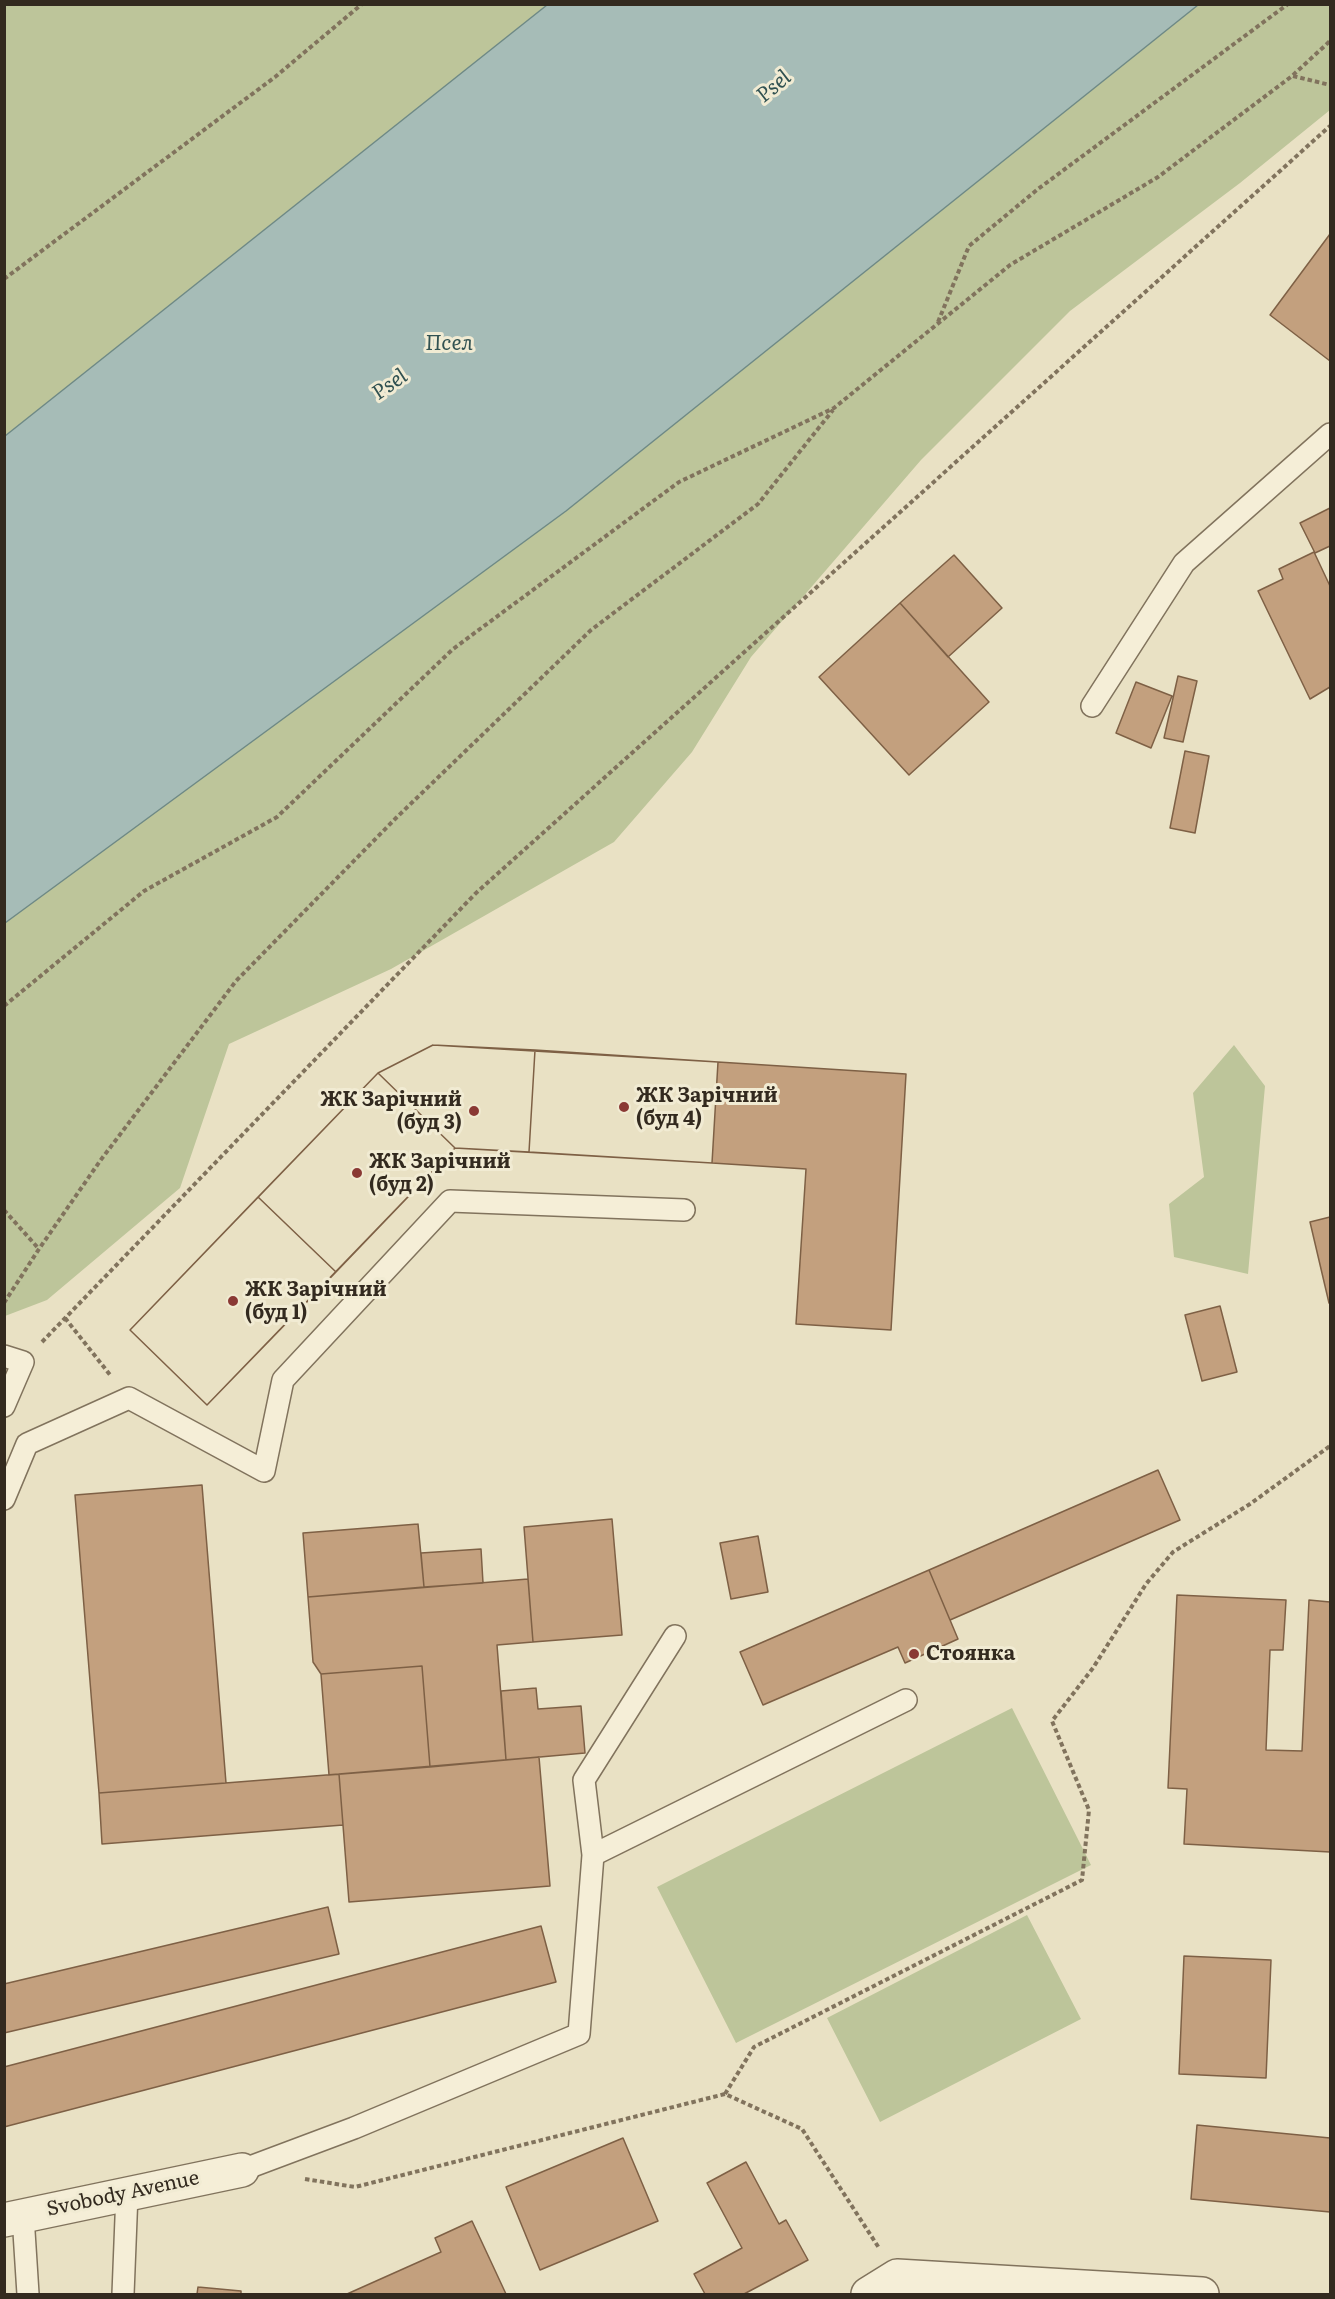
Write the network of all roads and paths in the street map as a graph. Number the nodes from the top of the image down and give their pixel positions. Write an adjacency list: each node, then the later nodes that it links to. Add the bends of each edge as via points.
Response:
1 (362, 4): 7 (path, via 275,77)
2 (1288, 4): 8 (path, via 1038,189 969,246)
3 (1330, 40): 4 (path)
4 (1292, 76): 5 (path); 8 (path, via 1158,177 1010,265)
5 (1330, 85)
6 (1330, 126): 17 (path, via 475,894)
7 (4, 279)
8 (937, 324): 9 (path)
9 (834, 408): 12 (path, via 679,482 453,649 277,817 144,891); 15 (path, via 758,504 591,630 396,818 236,981)
10 (1330, 434): 11 (lane, via 1184,564)
11 (1092, 706)
12 (4, 1006)
13 (4, 1210): 15 (path)
14 (684, 1210): 19 (lane, via 450,1201 283,1380 264,1472)
15 (39, 1248): 16 (path)
16 (4, 1303)
17 (65, 1318): 18 (path); 19 (path)
18 (14, 1359): 20 (lane)
19 (129, 1398): 22 (lane, via 27,1444)
20 (4, 1406)
21 (1330, 1446): 26 (path, via 1250,1504 1173,1552 1146,1584 1093,1668 1052,1721 1089,1810 1082,1880 754,2047)
22 (4, 1499)
23 (675, 1636): 25 (lane, via 584,1780)
24 (906, 1700): 25 (lane)
25 (593, 1855): 27 (lane, via 579,2034)
26 (725, 2094): 28 (path, via 355,2187); 31 (path, via 802,2129)
27 (242, 2170): 29 (street, Svobody Avenue)
28 (298, 2178)
29 (127, 2193): 30 (street, Svobody Avenue); 33 (lane)
30 (14, 2218): 32 (lane)
31 (897, 2276): 34 (street); 35 (street)
32 (28, 2295)
33 (123, 2295)
34 (868, 2295)
35 (1202, 2295)

